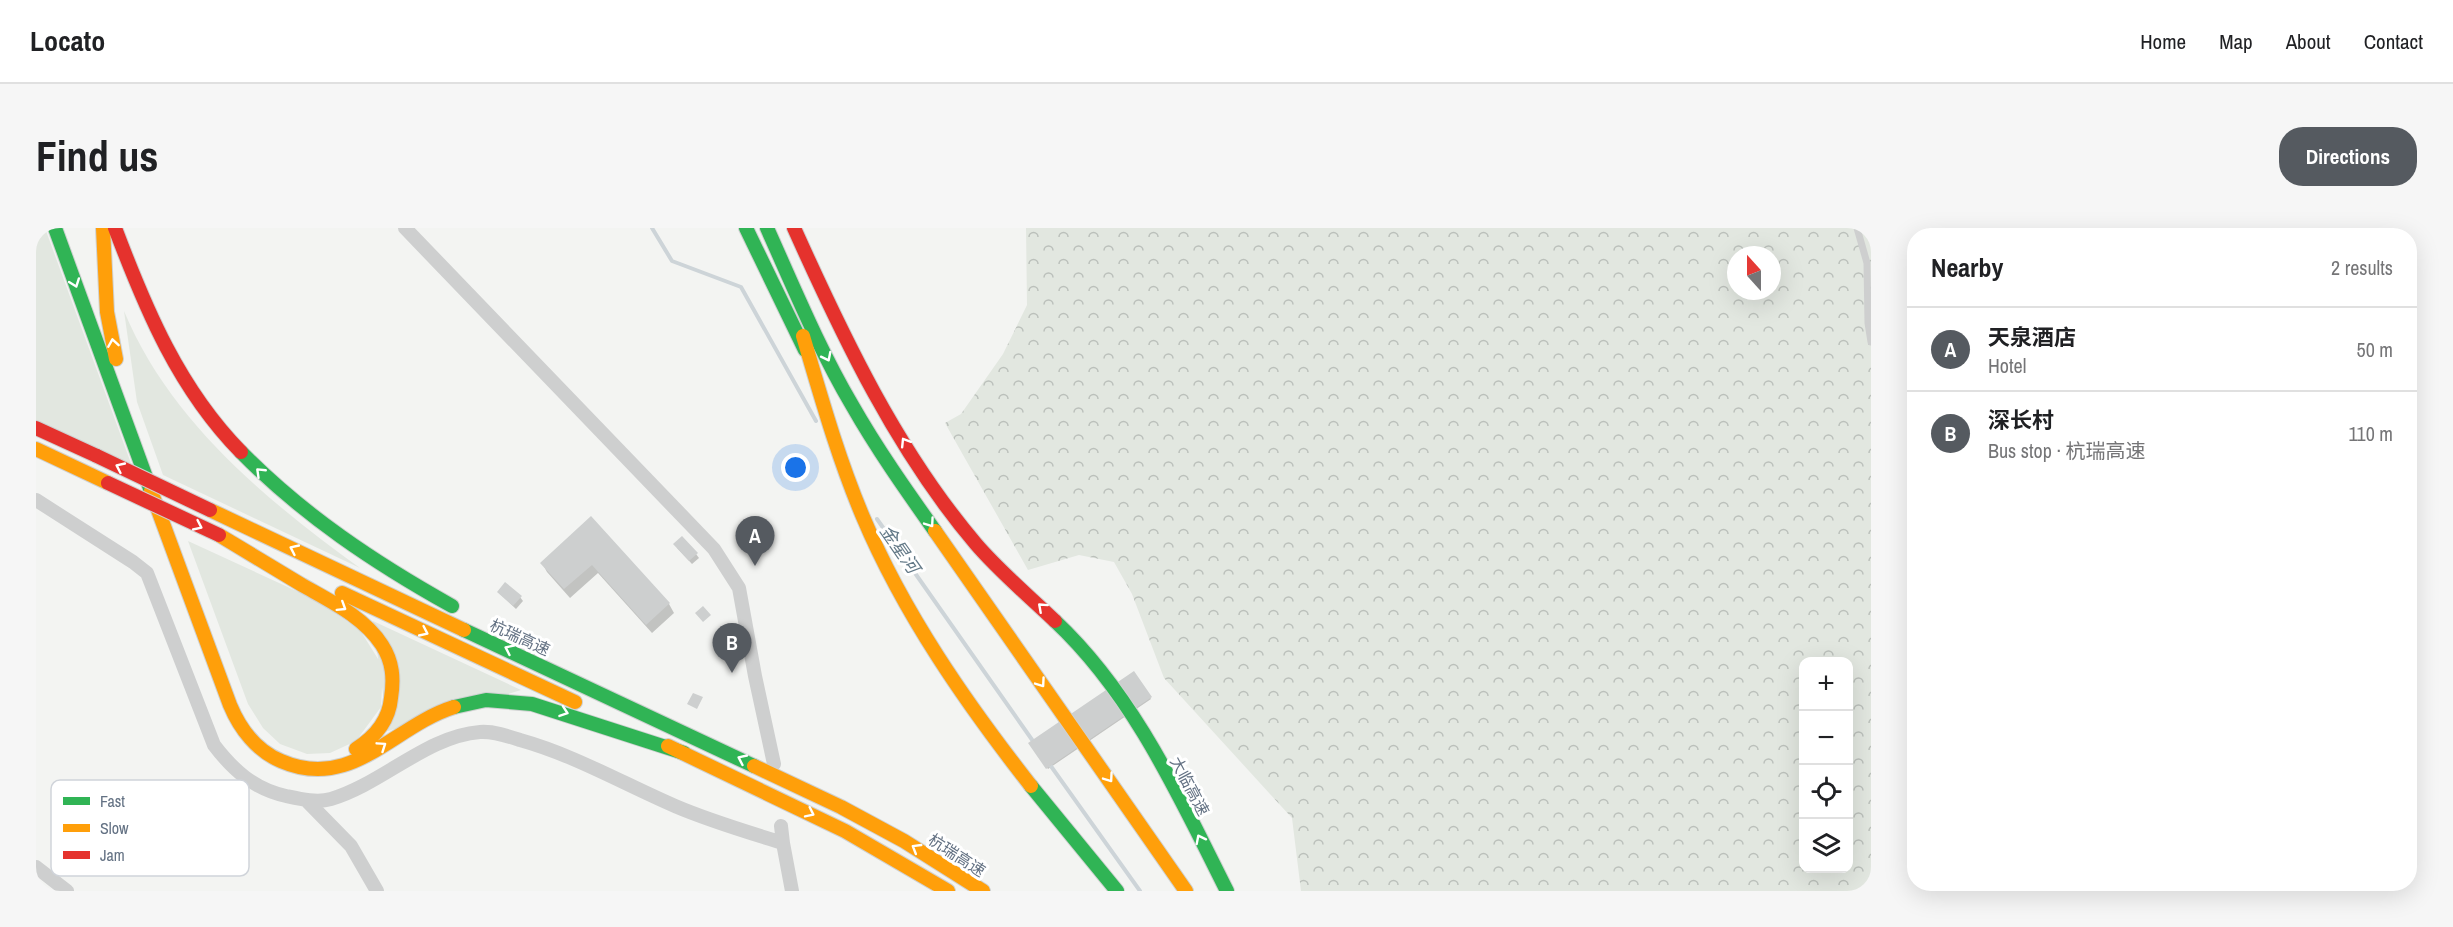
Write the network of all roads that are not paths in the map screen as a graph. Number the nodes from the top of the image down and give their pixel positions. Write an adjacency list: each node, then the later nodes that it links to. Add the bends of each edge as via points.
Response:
1 (55, 228): 20 (main road, one-way to 20, via 225,692 241,726 261,748 298,768 340,768 369,755 442,710 487,700 514,700 546,706)
2 (104, 228): 16 (main road, one-way to 2, via 346,609 378,638 390,660 393,696 385,720 360,747 325,759 289,753 262,735 242,707 112,348)
3 (115, 228): 17 (main road, one-way to 3, via 403,578 322,524 230,442 169,355)
4 (405, 228): 21 (street, via 714,549 740,588)
5 (746, 228): 12 (main road)
6 (767, 228): 10 (main road)
7 (794, 228): 9 (main road, 大临高速)
8 (1857, 228): 11 (lane, via 1867,263)
9 (806, 255): 10 (main road); 35 (main road, 大临高速, one-way to 9, via 1172,784 1088,653 978,545 942,499 877,397)
10 (784, 266): 12 (main road); 34 (main road, one-way to 34, via 851,404 893,471)
11 (1871, 342)
12 (810, 360): 33 (main road, via 851,490 892,578 984,723 1026,781)
13 (36, 428): 19 (main road, 杭瑞高速, one-way to 13, bridge)
14 (36, 449): 16 (main road, one-way to 16, bridge)
15 (36, 500): 22 (street, via 147,573 214,745)
16 (219, 536): 20 (main road, one-way to 20)
17 (464, 612)
18 (503, 633): 19 (main road)
19 (627, 705): 32 (main road, 杭瑞高速, one-way to 19, via 857,815)
20 (684, 753): 31 (main road, one-way to 31, via 832,824)
21 (774, 764)
22 (249, 780)
23 (249, 780): 24 (street, via 275,794)
24 (306, 800): 26 (street, via 330,799 450,739 481,731 549,748 677,807); 29 (street, via 351,846)
25 (781, 826): 26 (street)
26 (783, 843): 30 (street)
27 (36, 867): 28 (street)
28 (67, 891)
29 (377, 891)
30 (792, 891)
31 (948, 891)
32 (982, 891)
33 (1117, 891)
34 (1186, 891)
35 (1227, 891)

